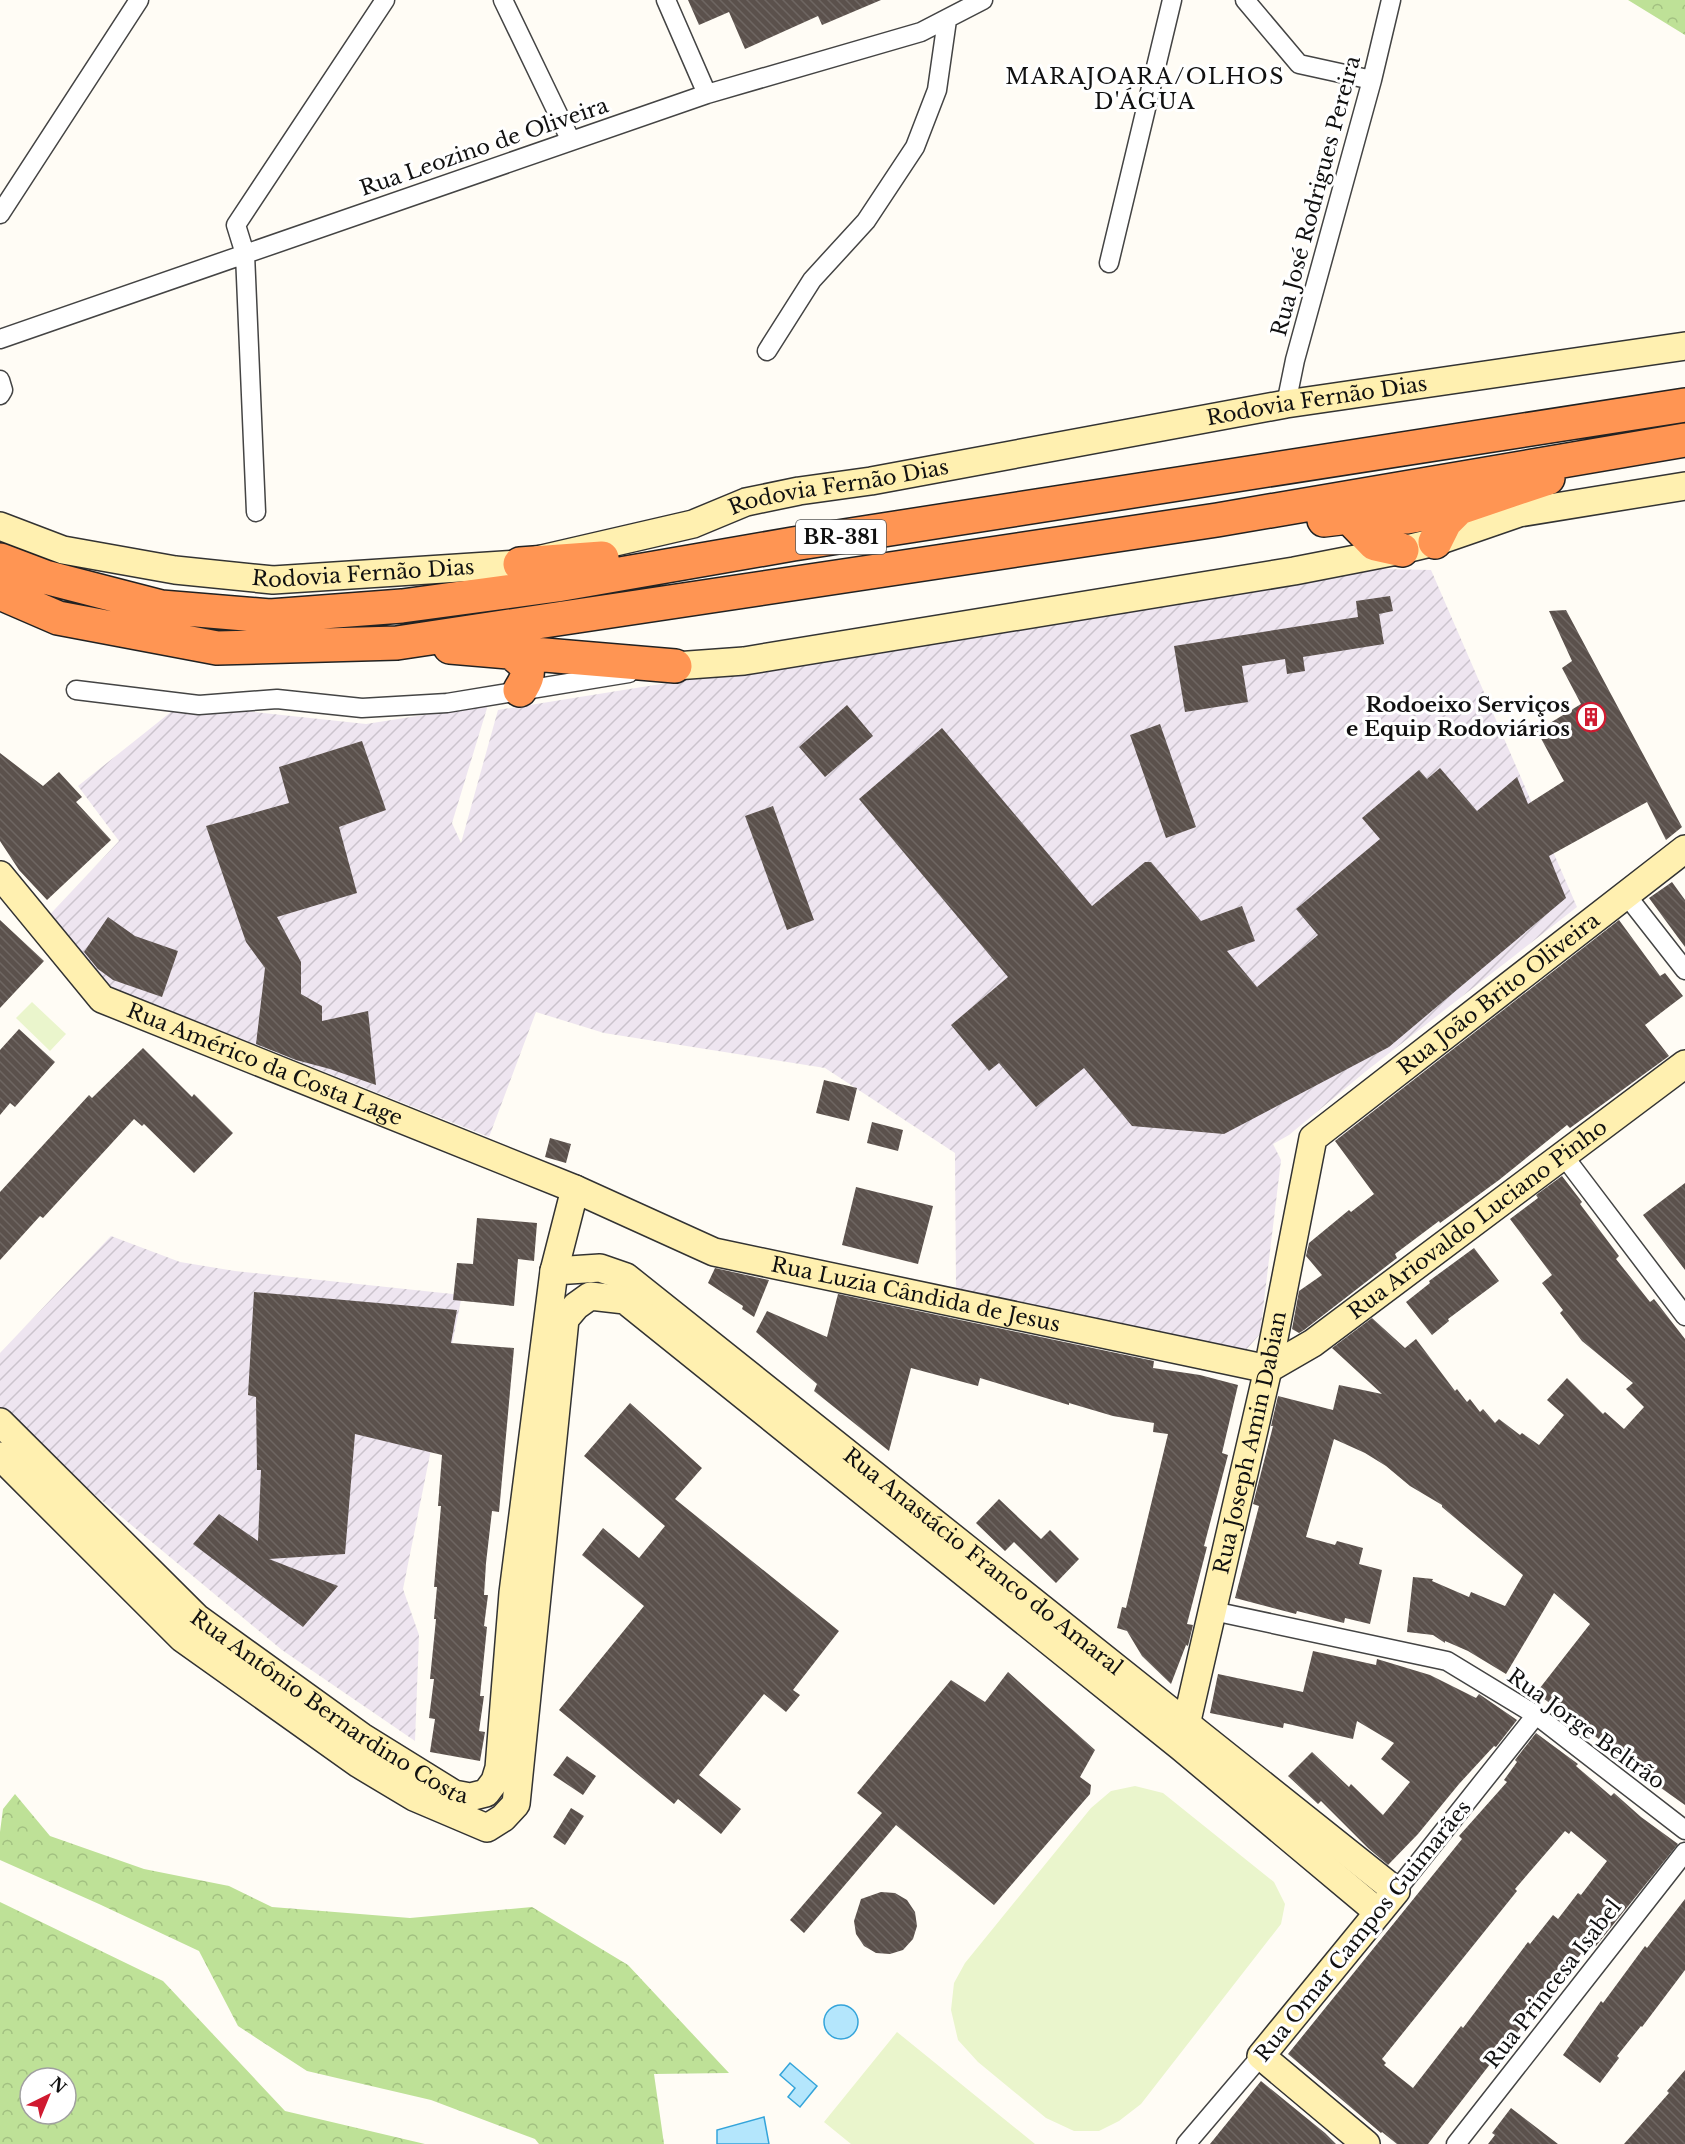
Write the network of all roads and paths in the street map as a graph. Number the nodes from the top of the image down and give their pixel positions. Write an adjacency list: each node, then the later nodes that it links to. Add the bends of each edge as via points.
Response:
1 (139, 0): 13 (street)
2 (385, 0): 14 (street, via 236,225)
3 (503, 0): 12 (street)
4 (666, 0): 11 (street)
5 (983, 0): 9 (street, Rua Leozino de Oliveira)
6 (1172, 0): 15 (street)
7 (1245, 0): 10 (street, via 1299,64)
8 (1390, 0): 10 (street, Rua José Rodrigues Pereira)
9 (947, 20): 11 (street, Rua Leozino de Oliveira, via 921,32); 18 (street, via 937,90 915,147 867,221 812,280)
10 (1372, 80): 21 (street, Rua José Rodrigues Pereira)
11 (706, 94): 12 (street, Rua Leozino de Oliveira)
12 (571, 141): 14 (street, Rua Leozino de Oliveira)
13 (0, 214)
14 (245, 254): 16 (street, Rua Leozino de Oliveira); 27 (street)
15 (1109, 263)
16 (0, 339)
17 (1685, 346): 21 (street, Rodovia Fernão Dias)
18 (767, 351)
19 (0, 380): 20 (street)
20 (0, 395)
21 (1286, 404): 35 (street, Rodovia Fernão Dias / BR-381, via 746,502 693,524)
22 (1685, 405): 32 (highway, Rodovia Fernão Dias / BR-381)
23 (1685, 440): 24 (highway, BR-381)
24 (1606, 452): 26 (highway, via 1561,474); 29 (highway, BR-381)
25 (1685, 486): 31 (street, BR-381, via 1519,513)
26 (1459, 508): 28 (highway, via 1407,517); 31 (highway, via 1445,522)
27 (256, 512)
28 (1349, 517): 29 (highway, via 1250,531); 33 (highway, via 1375,544)
29 (1217, 520): 37 (highway, BR-381)
30 (0, 526): 35 (street, Rodovia Fernão Dias / BR-381, via 63,550 175,570 273,580)
31 (1435, 542): 33 (street, BR-381)
32 (793, 544): 34 (highway, Rodovia Fernão Dias / BR-381, via 557,585 402,606 270,616 161,607 45,577); 35 (highway)
33 (1402, 550): 39 (street, BR-381, via 756,660)
34 (0, 560)
35 (520, 564)
36 (0, 594): 37 (highway, BR-381, via 58,618 217,648)
37 (397, 643): 38 (highway, BR-381)
38 (510, 652): 39 (highway, BR-381); 41 (highway, via 528,671)
39 (675, 666): 41 (street)
40 (76, 690): 41 (street, via 199,705 277,699 362,708 447,703)
41 (520, 690)
42 (1685, 849): 44 (street, Rua João Brito Oliveira)
43 (0, 875): 49 (street, Rua Américo da Costa Lage, via 102,999)
44 (1627, 896): 45 (street); 47 (street, Rua João Brito Oliveira)
45 (1685, 970)
46 (1685, 1064): 48 (street, Rua Ariovaldo Luciano Pinho)
47 (1313, 1138): 53 (street, Rua Joseph Amin Dabian)
48 (1563, 1155): 51 (street); 53 (street, Rua Ariovaldo Luciano Pinho, via 1313,1343)
49 (575, 1189): 50 (street, Rua Antônio Bernardino Costa); 53 (street, Rua Luzia Cândida de Jesus, via 714,1252)
50 (554, 1271): 56 (street, Rua Antônio Bernardino Costa); 59 (street, Rua Anastácio Franco do Amaral, via 600,1268 626,1277)
51 (1685, 1316)
52 (566, 1319): 56 (street, Rua Antônio Bernardino Costa); 59 (street, Rua Anastácio Franco do Amaral, via 590,1296 625,1300)
53 (1268, 1369): 57 (street, Rua Joseph Amin Dabian)
54 (0, 1422): 56 (street, Rua Antônio Bernardino Costa, via 197,1618 362,1737 454,1794 470,1797 486,1793 495,1781)
55 (0, 1456): 56 (street, Rua Antônio Bernardino Costa, via 182,1638 359,1764 414,1797 487,1828 516,1804)
56 (525, 1594)
57 (1213, 1611): 58 (street, Rua Jorge Beltrão, via 1447,1661); 59 (street, Rua Joseph Amin Dabian)
58 (1536, 1715): 60 (street, Rua Jorge Beltrão); 62 (street, Rua Omar Campos Guimarães)
59 (1184, 1734): 62 (street, Rua Anastácio Franco do Amaral); 63 (street, Rua Anastácio Franco do Amaral)
60 (1685, 1830)
61 (1685, 1852): 67 (street, Rua Princesa Isabel)
62 (1396, 1891): 63 (street, Rua Omar Campos Guimarães)
63 (1378, 1912): 64 (street, Rua Omar Campos Guimarães)
64 (1262, 2056): 65 (street, Rua Omar Campos Guimarães); 66 (street)
65 (1186, 2144)
66 (1366, 2144)
67 (1456, 2144)

